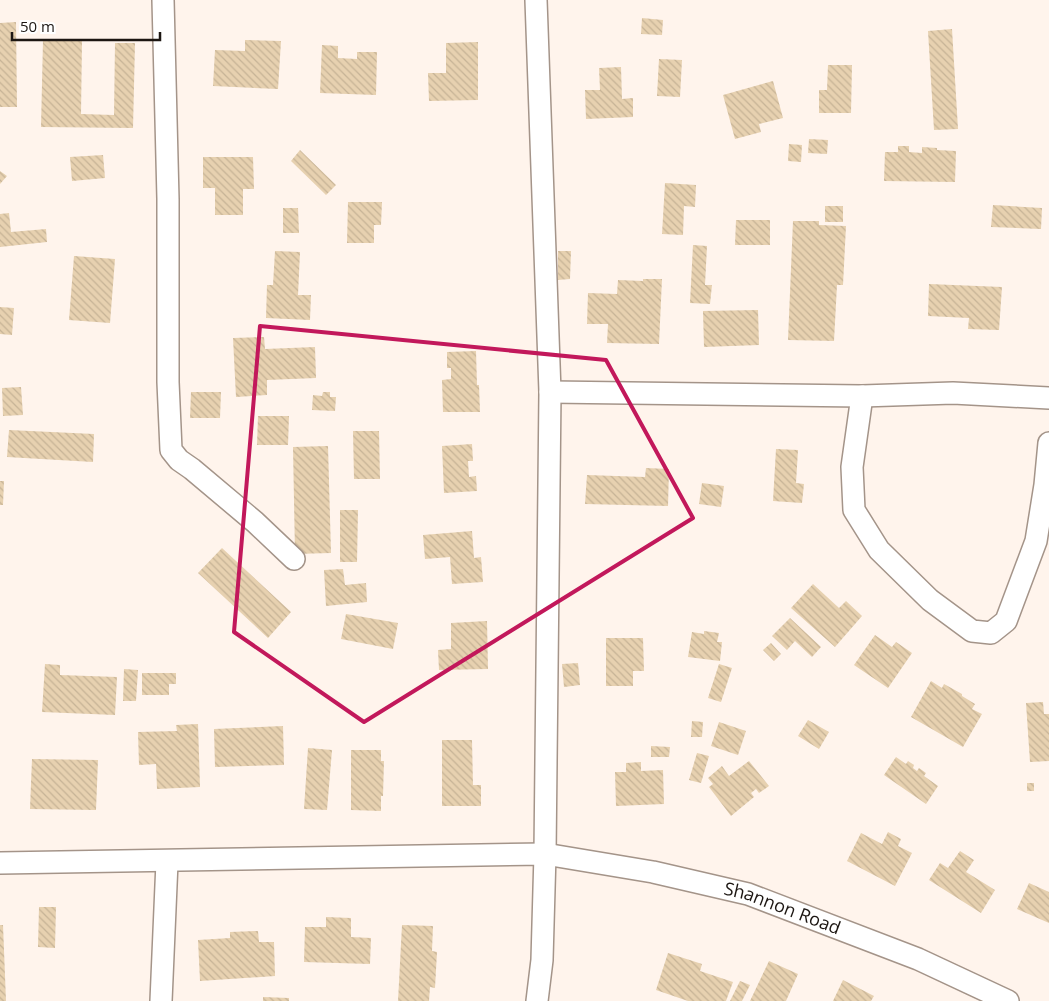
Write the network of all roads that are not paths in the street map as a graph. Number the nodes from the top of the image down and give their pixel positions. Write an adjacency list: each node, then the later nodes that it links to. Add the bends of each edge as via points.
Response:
1 (163, 0): 7 (street, via 171,450)
2 (536, 0): 3 (street)
3 (550, 392): 4 (street); 8 (street)
4 (862, 396): 5 (street, via 953,393); 6 (street, via 852,466 854,510 879,550 930,600 972,632 991,633 1006,621 1036,541)
5 (1049, 398)
6 (1049, 443)
7 (294, 559)
8 (545, 854): 9 (street, Shannon Road); 12 (street, via 542,960); 13 (street, Shannon Road, via 653,872 748,894 918,959)
9 (167, 862): 10 (street, Shannon Road); 11 (street)
10 (0, 863)
11 (161, 1001)
12 (537, 1001)
13 (1008, 1001)

